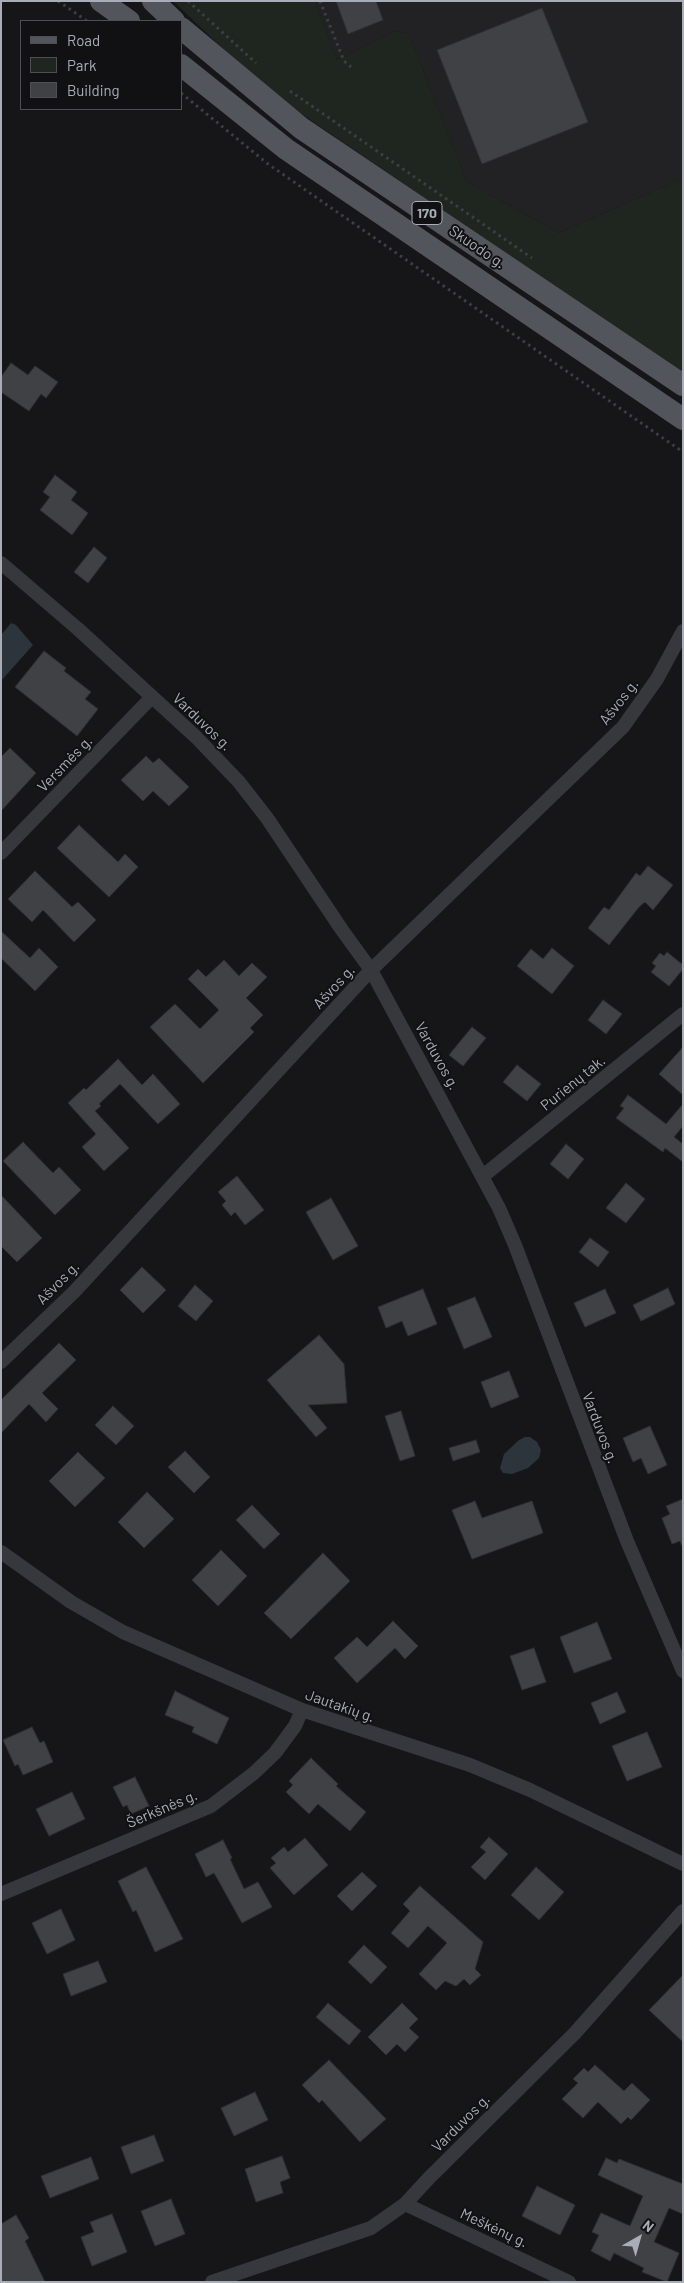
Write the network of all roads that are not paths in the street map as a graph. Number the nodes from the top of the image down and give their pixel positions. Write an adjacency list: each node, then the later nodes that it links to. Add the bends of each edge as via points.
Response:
1 (101, 1): 3 (main road)
2 (152, 1): 4 (main road)
3 (128, 20)
4 (173, 20)
5 (182, 29): 7 (main road, Skuodo g. / 170, via 301,128)
6 (182, 66): 8 (main road, Skuodo g. / 170, via 286,149)
7 (683, 385)
8 (683, 418)
9 (1, 562): 11 (street, Varduvos g.)
10 (683, 631): 13 (street, Ašvos g., via 652,687 623,727)
11 (152, 697): 12 (street, Versmės g.); 13 (street, Varduvos g., via 239,782)
12 (1, 853)
13 (371, 970): 15 (street, Varduvos g.); 16 (street, Ašvos g., via 74,1292)
14 (683, 1014): 15 (street, Purienų tak.)
15 (483, 1176): 18 (street, Varduvos g., via 515,1245 624,1532)
16 (1, 1362)
17 (1, 1552): 19 (street, Jautakių g., via 71,1602 123,1632)
18 (683, 1670)
19 (302, 1710): 20 (street, Jautakių g., via 470,1765 530,1790); 21 (street, Šerkšnės g., via 295,1726 275,1753 211,1806)
20 (683, 1864)
21 (1, 1894)
22 (683, 1911): 23 (street, Varduvos g., via 575,2033)
23 (406, 2204): 24 (street, Varduvos g., via 371,2228); 25 (street, Meškėnų g.)
24 (212, 2282)
25 (569, 2282)

